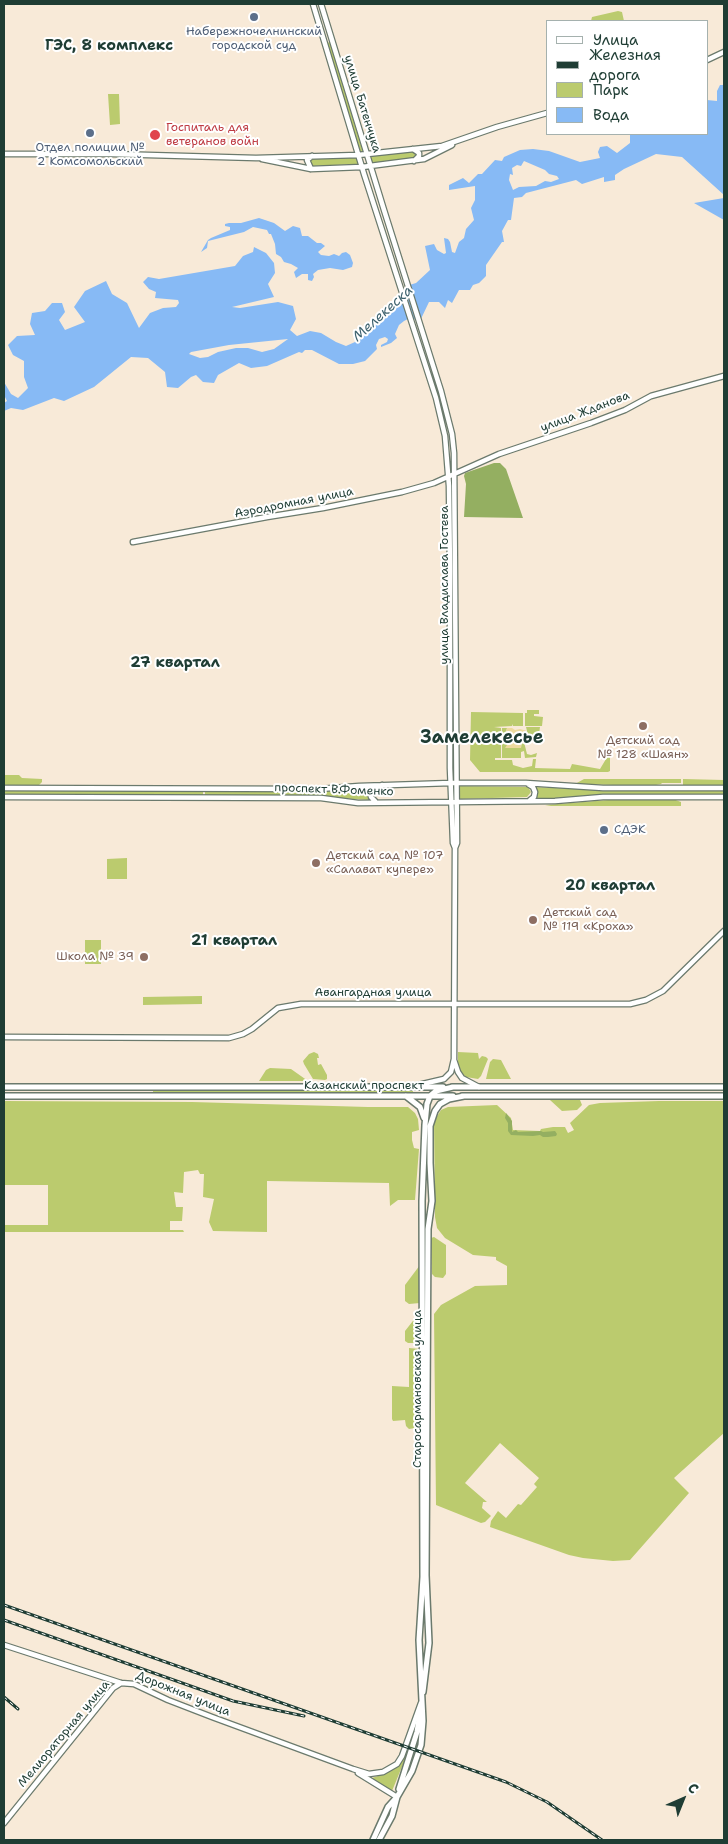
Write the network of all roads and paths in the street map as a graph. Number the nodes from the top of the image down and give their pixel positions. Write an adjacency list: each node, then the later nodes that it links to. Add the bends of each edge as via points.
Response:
1 (313, 4): 4 (main road, улица Батенчука)
2 (321, 4): 3 (main road, улица Батенчука)
3 (331, 37): 4 (main road, via 328,41); 11 (main road, улица Батенчука)
4 (323, 38): 13 (main road, улица Батенчука)
5 (724, 52): 6 (main road)
6 (708, 60)
7 (546, 113): 8 (main road)
8 (459, 140): 9 (main road); 15 (main road, via 435,155)
9 (413, 150): 11 (main road); 15 (main road, via 419,156)
10 (4, 154): 14 (main road)
11 (366, 154): 13 (main road); 16 (main road, улица Батенчука)
12 (314, 155): 13 (main road); 14 (main road); 18 (main road, via 307,160)
13 (358, 155): 17 (main road, улица Батенчука)
14 (256, 158): 18 (main road)
15 (413, 162): 16 (main road)
16 (370, 166): 17 (main road); 19 (main road, улица Батенчука)
17 (362, 167): 18 (main road); 20 (main road, улица Батенчука)
18 (311, 169)
19 (404, 274): 22 (main road, улица Владислава Гостева, via 441,391 452,434)
20 (396, 276): 23 (main road, улица Владислава Гостева, via 436,398 445,436)
21 (724, 376): 22 (main road, улица Жданова, via 651,396 625,410 499,454)
22 (455, 473): 23 (main road, Аэродромная улица); 26 (main road, улица Владислава Гостева)
23 (448, 476): 24 (main road, Аэродромная улица, via 402,492); 25 (main road, улица Владислава Гостева)
24 (133, 542)
25 (451, 783): 26 (main road, проспект В.Фоменко); 28 (main road, проспект В.Фоменко); 34 (main road, улица Владислава Гостева)
26 (457, 784): 27 (main road, проспект В.Фоменко); 34 (main road, улица Владислава Гостева)
27 (526, 784): 30 (main road, проспект В.Фоменко); 35 (main road, via 535,792 534,798)
28 (383, 785): 29 (main road, проспект В.Фоменко, via 319,789); 33 (main road, via 371,794 372,800)
29 (4, 788)
30 (724, 788)
31 (4, 797): 33 (main road, проспект В.Фоменко, via 321,798)
32 (724, 798): 35 (main road, проспект В.Фоменко)
33 (379, 802): 34 (main road, проспект В.Фоменко)
34 (454, 802): 35 (main road, проспект В.Фоменко); 37 (main road, улица Владислава Гостева)
35 (526, 802)
36 (724, 931): 37 (main road, Авангардная улица, via 669,986 654,997 637,1003)
37 (454, 1003): 38 (main road, Авангардная улица, via 291,1005 275,1010 252,1029 229,1038); 39 (main road, улица Владислава Гостева)
38 (4, 1036)
39 (454, 1059): 42 (main road, via 444,1079); 44 (main road, улица Владислава Гостева, via 462,1078)
40 (155, 1086): 41 (main road, Казанский проспект); 42 (main road, Казанский проспект); 46 (main road, via 150,1091)
41 (4, 1087)
42 (411, 1087): 43 (main road, Казанский проспект)
43 (453, 1087): 44 (main road, Казанский проспект); 49 (main road)
44 (479, 1087): 45 (main road, Казанский проспект)
45 (724, 1087)
46 (155, 1095): 47 (main road, Казанский проспект); 48 (main road, Казанский проспект)
47 (4, 1096)
48 (406, 1096): 49 (main road, Казанский проспект); 52 (main road, via 420,1108)
49 (430, 1096): 50 (main road, Казанский проспект); 52 (main road, Старосармановская улица)
50 (464, 1096): 51 (main road, Казанский проспект); 54 (main road, Старосармановская улица, via 442,1102 432,1117)
51 (724, 1096)
52 (425, 1126): 53 (main road, Старосармановская улица)
53 (422, 1201): 54 (main road, via 427,1197); 55 (main road, Старосармановская улица, via 423,1577)
54 (432, 1201): 56 (main road, Старосармановская улица, via 428,1229 426,1575)
55 (419, 1640): 56 (main road, via 422,1645); 59 (main road, Старосармановская улица)
56 (429, 1643): 59 (main road, Старосармановская улица)
57 (4, 1645): 58 (main road, Дорожная улица)
58 (121, 1683): 60 (main road, Дорожная улица, via 134,1684 203,1714); 62 (main road, Мелиораторная улица, via 113,1688)
59 (422, 1702): 60 (main road, via 397,1764 377,1774); 61 (main road, Старосармановская улица, via 417,1732)
60 (353, 1770): 61 (main road)
61 (397, 1797): 63 (main road, Старосармановская улица, via 388,1807); 64 (main road, Старосармановская улица, via 392,1816)
62 (4, 1823)
63 (373, 1840)
64 (379, 1840)

